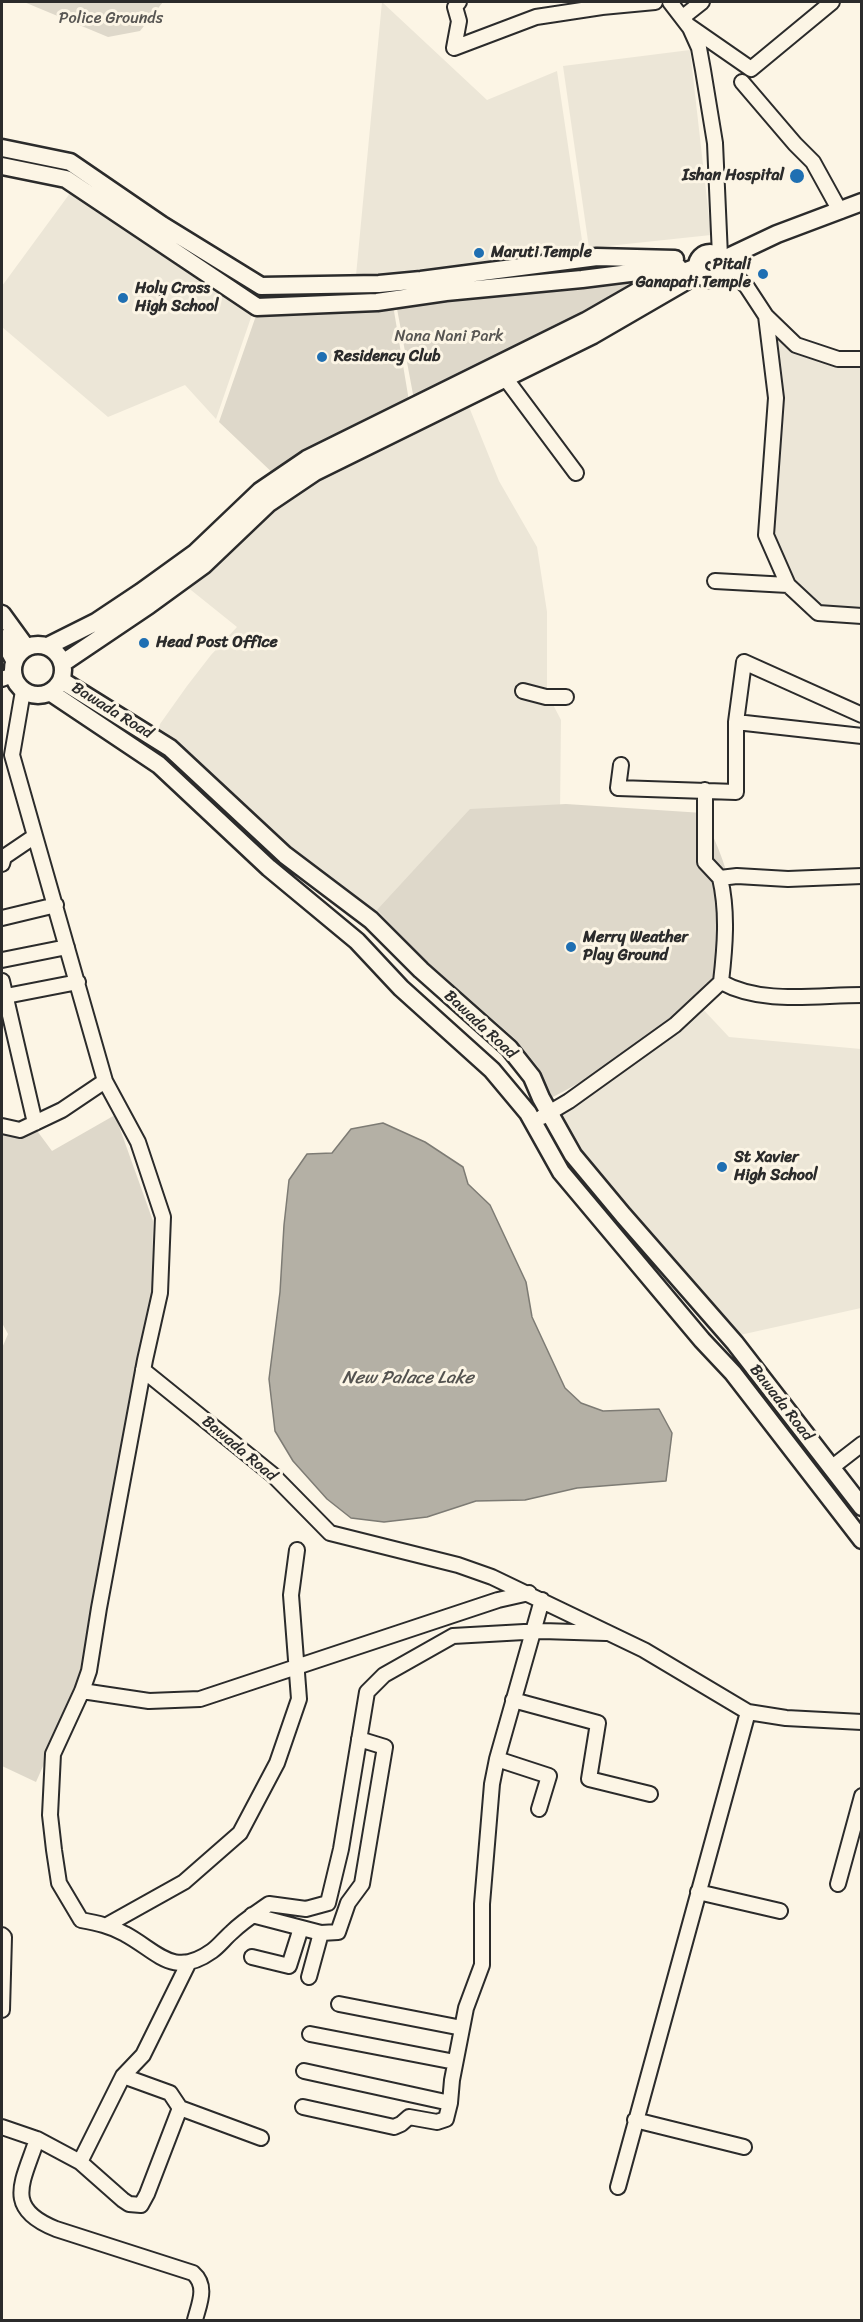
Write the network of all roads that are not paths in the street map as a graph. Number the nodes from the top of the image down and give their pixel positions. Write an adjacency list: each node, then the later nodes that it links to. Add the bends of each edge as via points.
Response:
1 (459, 2): 2 (street, via 455,7 459,21 454,48 537,17)
2 (655, 2)
3 (670, 2): 6 (street)
4 (702, 2): 6 (street)
5 (832, 2): 6 (street, via 751,69)
6 (686, 22): 14 (street, via 699,48 710,105)
7 (742, 82): 12 (street, via 813,162)
8 (2, 148): 10 (main road)
9 (2, 166): 10 (main road)
10 (68, 170): 16 (main road, via 261,286); 17 (main road, via 257,307)
11 (861, 202): 12 (main road)
12 (840, 211): 14 (main road, via 777,234)
13 (861, 213): 14 (main road)
14 (722, 264): 15 (main road, via 709,252); 15 (main road, via 710,279); 18 (street, via 747,287)
15 (698, 266): 16 (main road, via 597,257 421,280); 17 (main road, via 377,302); 20 (main road, via 647,286)
16 (315, 285): 17 (street)
17 (316, 304)
18 (766, 316): 19 (street, via 796,345 838,359); 23 (street, via 776,398 766,535)
19 (861, 359)
20 (500, 371): 21 (street); 27 (main road, via 307,459 260,491 195,553 141,592 96,622); 29 (main road, via 315,472 269,503 204,565)
21 (576, 472)
22 (715, 581): 23 (street)
23 (788, 585): 25 (street, via 818,613)
24 (2, 615): 28 (main road)
25 (861, 616)
26 (2, 638): 30 (main road)
27 (48, 646): 28 (main road); 29 (main road)
28 (26, 647): 30 (main road)
29 (63, 663): 31 (main road)
30 (10, 672): 32 (main road)
31 (56, 686): 32 (main road, via 36,696); 54 (main road, Bawada Road, via 170,748 285,855 371,920 509,1048 532,1077); 55 (main road, via 159,765 269,868 357,941 401,988 492,1070)
32 (23, 691): 40 (street, via 12,755)
33 (523, 692): 34 (street)
34 (566, 697)
35 (861, 715): 36 (street, via 744,662)
36 (736, 722): 37 (street); 39 (street, via 736,792)
37 (861, 736)
38 (621, 765): 39 (street, via 618,788)
39 (705, 790): 43 (street, via 705,862)
40 (35, 836): 41 (street, via 4,857); 44 (street)
41 (2, 864)
42 (861, 876): 43 (street)
43 (720, 878): 50 (street, via 725,918)
44 (56, 905): 45 (street); 46 (street)
45 (2, 918)
46 (67, 947): 47 (street); 49 (street)
47 (2, 960)
48 (2, 981): 52 (street)
49 (78, 982): 52 (street); 53 (street)
50 (721, 982): 51 (street, via 751,994); 54 (street, via 675,1025)
51 (861, 994)
52 (6, 996): 56 (street)
53 (105, 1081): 56 (street); 58 (street, via 138,1142 163,1217 160,1293)
54 (550, 1113): 55 (street); 60 (main road, Bawada Road, via 573,1155 735,1343)
55 (534, 1122): 62 (main road, via 561,1172 733,1373)
56 (35, 1123): 57 (street, via 20,1130)
57 (2, 1126)
58 (143, 1370): 64 (street, Bawada Road, via 273,1475 330,1533 458,1565); 69 (street, via 89,1671)
59 (861, 1444): 60 (street)
60 (831, 1468): 61 (main road, Bawada Road)
61 (861, 1507)
62 (861, 1540)
63 (297, 1550): 68 (street, via 291,1595)
64 (529, 1593): 65 (street); 68 (street)
65 (542, 1600): 66 (street); 67 (street)
66 (533, 1632): 67 (street); 70 (street); 73 (street, via 453,1636 384,1676 367,1692)
67 (606, 1633): 71 (street, via 644,1650)
68 (296, 1665): 69 (street, via 200,1698 149,1701); 82 (street, via 299,1699 277,1763 240,1833 184,1882)
69 (82, 1691): 82 (street, via 53,1754 51,1830 59,1883 75,1911 81,1920)
70 (513, 1700): 74 (street); 75 (street, via 598,1723 589,1779)
71 (748, 1712): 72 (street); 79 (street)
72 (861, 1722)
73 (359, 1739): 81 (street, via 328,1903 306,1909 269,1904); 84 (street, via 385,1747 362,1884 348,1903 338,1932)
74 (497, 1759): 77 (street, via 549,1776); 91 (street, via 482,1904 482,1965)
75 (650, 1794)
76 (861, 1796): 78 (street)
77 (539, 1809)
78 (838, 1884)
79 (698, 1892): 80 (street); 99 (street)
80 (780, 1911)
81 (252, 1915): 83 (street); 87 (street, via 212,1952)
82 (107, 1925): 87 (street, via 162,1959)
83 (301, 1928): 84 (street); 86 (street, via 289,1966)
84 (321, 1932): 88 (street)
85 (2, 1935): 90 (street)
86 (252, 1957)
87 (189, 1962): 95 (street, via 143,2055)
88 (309, 1977)
89 (339, 2004): 91 (street)
90 (2, 2010)
91 (462, 2028): 93 (street)
92 (310, 2034): 93 (street)
93 (455, 2062): 96 (street)
94 (304, 2071): 96 (street)
95 (123, 2076): 97 (street, via 170,2093); 104 (street)
96 (450, 2103): 98 (street, via 446,2119 440,2122 409,2117 394,2127)
97 (180, 2108): 101 (street); 104 (street, via 141,2205 123,2200)
98 (303, 2108)
99 (635, 2120): 103 (street); 105 (street)
100 (2, 2127): 102 (street)
101 (261, 2138)
102 (37, 2139): 104 (street); 106 (street, via 20,2191 28,2214 56,2229 194,2272 202,2289)
103 (744, 2147)
104 (80, 2162)
105 (618, 2187)
106 (195, 2320)

